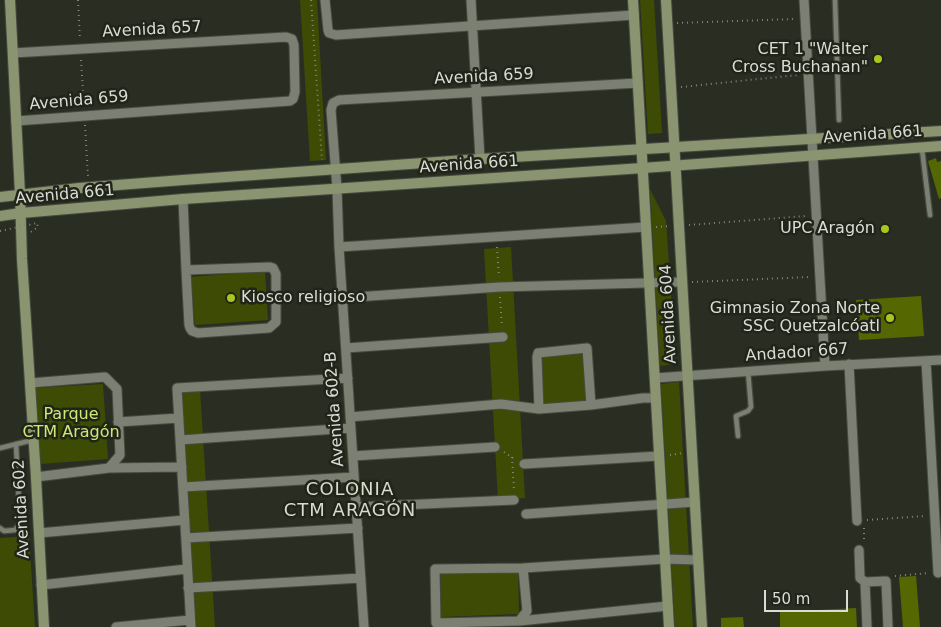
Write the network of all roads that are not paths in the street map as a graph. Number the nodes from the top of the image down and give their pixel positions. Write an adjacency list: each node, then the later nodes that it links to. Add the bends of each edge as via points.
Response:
1 (10, 0): 10 (street, Avenida 602)
2 (325, 0): 9 (street, via 327,27 329,33 336,35)
3 (471, 0): 9 (street)
4 (633, 0): 8 (street, Avenida 604)
5 (666, 0): 21 (street, Avenida 604)
6 (804, 0): 19 (street)
7 (835, 0): 15 (lane)
8 (634, 15): 9 (street); 11 (street, Avenida 604)
9 (472, 25): 12 (street)
10 (13, 53): 13 (street, Avenida 657, via 286,37 292,39 294,45); 16 (street, Avenida 602)
11 (638, 83): 12 (street, Avenida 659); 23 (street, Avenida 604)
12 (476, 92): 14 (street, Avenida 659, via 338,100); 26 (street)
13 (293, 99): 16 (street, Avenida 659)
14 (333, 103): 29 (street, Avenida 602-B)
15 (839, 120)
16 (16, 121): 31 (street, Avenida 602)
17 (941, 131): 18 (street, Avenida 661)
18 (862, 136): 19 (street, Avenida 661); 24 (street)
19 (811, 138): 21 (street, Avenida 661); 25 (street)
20 (941, 146): 22 (street, Avenida 661)
21 (674, 147): 23 (street, Avenida 661); 27 (street, Avenida 604)
22 (922, 147): 24 (street, Avenida 661); 35 (lane)
23 (642, 149): 26 (street, Avenida 661); 28 (street, Avenida 604)
24 (862, 151): 25 (street, Avenida 661)
25 (812, 154): 27 (street, Avenida 661); 48 (street)
26 (480, 159): 29 (street, Avenida 661)
27 (676, 165): 28 (street, Avenida 661); 40 (street, Avenida 604)
28 (643, 168): 30 (street, Avenida 661); 37 (street, Avenida 604)
29 (336, 169): 30 (street, Avenida 602-B); 31 (street, Avenida 661)
30 (338, 189): 33 (street, Avenida 661); 38 (street, Avenida 602-B)
31 (20, 194): 32 (street, Avenida 661); 34 (street, Avenida 602)
32 (0, 197)
33 (183, 199): 34 (street, Avenida 661); 39 (street)
34 (20, 213): 36 (street, Avenida 661); 53 (street, Avenida 602)
35 (930, 215)
36 (0, 216)
37 (646, 228): 38 (street); 41 (street, Avenida 604)
38 (339, 247): 42 (street, Avenida 602-B)
39 (186, 270): 39 (street, via 270,266 276,274 276,322 269,328 194,332 189,325)
40 (682, 282): 41 (street); 50 (street, Avenida 604)
41 (650, 284): 42 (street, via 500,287); 52 (street, Avenida 604)
42 (342, 298): 44 (street, Avenida 602-B)
43 (503, 337): 44 (street)
44 (346, 348): 51 (street, Avenida 602-B)
45 (941, 360): 46 (street, Andador 667)
46 (926, 361): 47 (street, Andador 667); 91 (street)
47 (849, 364): 48 (street, Andador 667); 81 (street)
48 (825, 366): 49 (street, Andador 667)
49 (748, 371): 50 (street, Andador 667); 61 (lane, via 751,408 736,416)
50 (688, 375): 52 (street, Andador 667); 76 (street, Avenida 604)
51 (348, 378): 57 (street, Avenida 602-B); 58 (street, via 178,388)
52 (655, 378): 54 (street, Avenida 604)
53 (30, 383): 59 (street, via 105,377 117,389); 62 (street, Avenida 602)
54 (656, 398): 55 (street); 68 (street, Avenida 604)
55 (591, 404): 56 (street); 56 (street, via 587,348 538,353)
56 (539, 408): 57 (street, via 502,404)
57 (350, 417): 60 (street, Avenida 602-B)
58 (179, 418): 59 (street); 63 (street)
59 (118, 422): 71 (street, via 120,455)
60 (351, 428): 63 (street); 67 (street, Avenida 602-B)
61 (738, 436)
62 (33, 440): 64 (lane); 73 (street, Avenida 602)
63 (180, 440): 70 (street)
64 (16, 444): 66 (lane); 82 (lane, via 20,523 15,530)
65 (495, 447): 67 (street)
66 (0, 448)
67 (353, 456): 72 (street, Avenida 602-B)
68 (659, 456): 69 (street); 77 (street, Avenida 604)
69 (524, 464)
70 (182, 467): 71 (street); 74 (street)
71 (109, 468): 73 (street)
72 (354, 476): 74 (street); 78 (street, Avenida 602-B)
73 (36, 477): 84 (street, Avenida 602)
74 (183, 487): 80 (street)
75 (514, 500): 78 (street)
76 (695, 502): 77 (street); 88 (street, Avenida 604)
77 (662, 504): 79 (street); 87 (street, Avenida 604)
78 (356, 507): 83 (street, Avenida 602-B)
79 (526, 514)
80 (185, 520): 84 (street); 85 (street)
81 (857, 521)
82 (0, 528)
83 (358, 528): 85 (street); 92 (street, Avenida 602-B)
84 (38, 533): 94 (street, Avenida 602)
85 (186, 538): 90 (street)
86 (859, 550): 93 (street, via 860,578)
87 (665, 559): 88 (street); 89 (street); 96 (street, Avenida 604)
88 (698, 560): 103 (street, Avenida 604)
89 (523, 568): 98 (street, via 527,611); 98 (street, via 435,569 436,623)
90 (187, 569): 94 (street); 95 (street)
91 (938, 573)
92 (361, 578): 95 (street); 101 (street, Avenida 602-B)
93 (865, 582): 104 (street); 105 (street, via 886,581)
94 (41, 585): 99 (street, Avenida 602)
95 (188, 588): 97 (street)
96 (668, 606): 98 (street); 102 (street, Avenida 604)
97 (190, 623): 100 (street)
98 (519, 624)
99 (44, 627)
100 (116, 627)
101 (364, 627)
102 (669, 627)
103 (702, 627)
104 (867, 627)
105 (888, 627)

